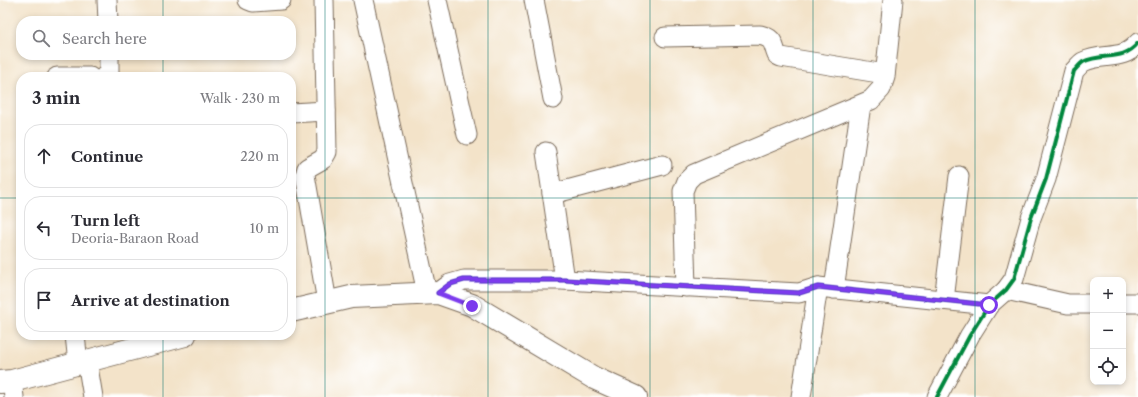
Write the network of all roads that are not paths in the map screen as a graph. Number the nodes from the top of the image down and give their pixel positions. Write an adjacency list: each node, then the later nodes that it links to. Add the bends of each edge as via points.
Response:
1 (107, 0): 9 (street)
2 (248, 0): 3 (street)
3 (281, 0)
4 (324, 0): 17 (street)
5 (363, 0): 28 (street)
6 (437, 0): 19 (street)
7 (534, 0): 15 (street)
8 (893, 0): 14 (street)
9 (108, 16)
10 (665, 37): 14 (street, via 760,35 769,37 777,55 781,57)
11 (1138, 43): 27 (street, via 1122,55 1093,58 1081,63 1074,71 1046,180 1031,218 1014,279)
12 (109, 60): 13 (street)
13 (109, 72)
14 (885, 74): 16 (street, via 881,89 871,100)
15 (553, 99)
16 (861, 105): 25 (street, via 694,174 686,181 683,191); 26 (street)
17 (326, 111): 18 (street); 30 (street, via 327,152 323,159 307,168 305,175)
18 (296, 113)
19 (467, 135)
20 (546, 152): 23 (street)
21 (662, 165): 23 (street)
22 (959, 176): 29 (street)
23 (552, 194): 24 (street)
24 (565, 280): 25 (street); 28 (street, via 464,280)
25 (686, 287): 26 (street, via 799,293)
26 (826, 288): 29 (street); 43 (street)
27 (1006, 290): 33 (street, via 1068,304); 34 (street)
28 (432, 293): 30 (street, via 351,297); 42 (street, via 472,306 594,378)
29 (944, 300): 34 (street)
30 (327, 302): 35 (street)
31 (1126, 303): 32 (street)
32 (1138, 303)
33 (1090, 304)
34 (989, 305): 40 (street, via 970,335)
35 (296, 310)
36 (76, 340): 38 (street)
37 (165, 340): 38 (street)
38 (82, 362): 39 (street); 41 (street)
39 (9, 387)
40 (942, 396)
41 (93, 397)
42 (636, 397)
43 (802, 397)

